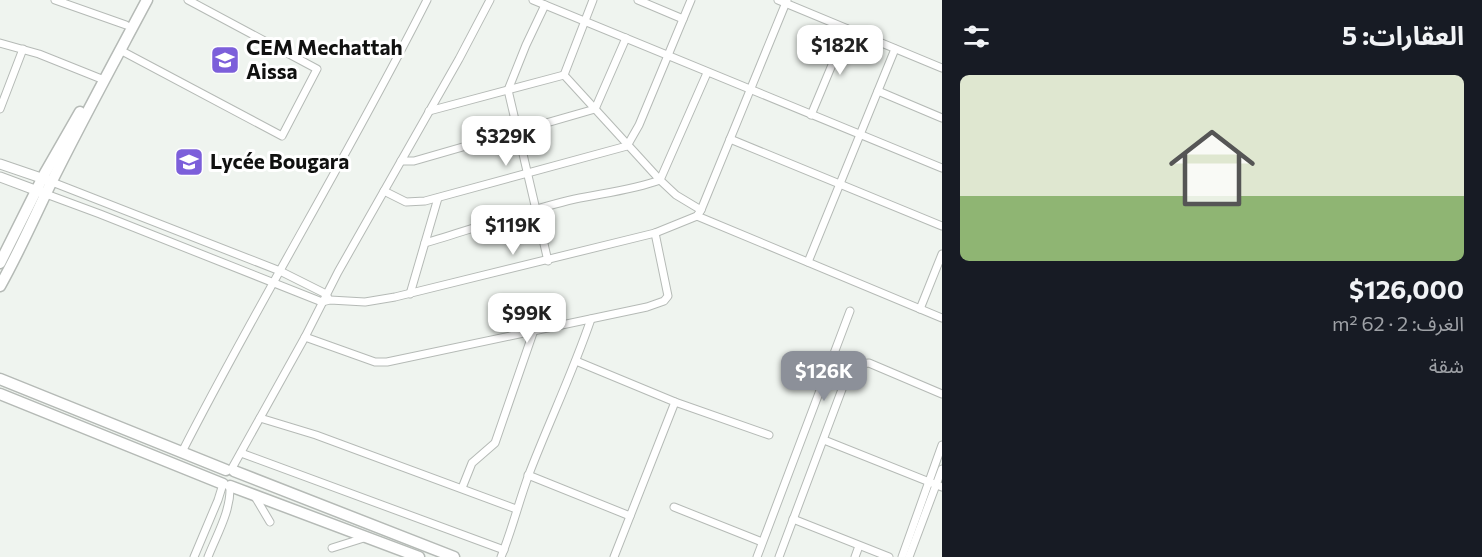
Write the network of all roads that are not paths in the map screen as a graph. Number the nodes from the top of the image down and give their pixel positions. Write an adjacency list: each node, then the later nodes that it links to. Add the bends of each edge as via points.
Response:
1 (55, 0): 16 (street)
2 (139, 0): 16 (main road)
3 (147, 0): 22 (main road)
4 (188, 0): 22 (street, via 317,69 282,136)
5 (427, 0): 60 (street, via 386,82)
6 (490, 0): 33 (street)
7 (533, 0): 13 (street)
8 (593, 0): 15 (street)
9 (638, 0): 14 (street)
10 (691, 0): 14 (street)
11 (778, 0): 12 (street)
12 (786, 2): 17 (street); 28 (street)
13 (545, 5): 15 (street); 29 (street)
14 (683, 19): 23 (street)
15 (585, 21): 18 (street); 26 (street)
16 (126, 25): 27 (main road)
17 (846, 29): 21 (street); 34 (street)
18 (626, 38): 23 (street); 31 (street)
19 (0, 43): 20 (street)
20 (23, 49): 27 (street); 32 (street)
21 (895, 49): 24 (street); 30 (street)
22 (120, 50): 27 (main road)
23 (668, 56): 25 (street); 39 (street)
24 (942, 68)
25 (707, 73): 28 (street); 45 (street)
26 (564, 75): 29 (street); 31 (street)
27 (101, 78): 46 (main road)
28 (749, 89): 34 (street); 38 (street)
29 (508, 90): 33 (street); 36 (street)
30 (878, 91): 35 (street); 37 (street)
31 (595, 109): 36 (street); 39 (street)
32 (0, 110)
33 (429, 111): 40 (street)
34 (812, 115): 37 (street)
35 (942, 118)
36 (517, 131): 40 (street, via 414,161); 43 (street)
37 (860, 135): 42 (street); 47 (street)
38 (730, 139): 47 (street); 52 (street)
39 (627, 146): 43 (street); 45 (street)
40 (401, 161): 48 (street)
41 (0, 164): 46 (street)
42 (942, 168)
43 (528, 174): 50 (street); 51 (street)
44 (0, 177): 49 (street)
45 (660, 180): 51 (street); 52 (street)
46 (47, 181): 49 (main road); 60 (street)
47 (840, 184): 53 (street); 58 (street)
48 (384, 191): 50 (street, via 406,202); 64 (street)
49 (42, 192): 59 (main road); 61 (street); 62 (main road, via 27,236)
50 (438, 198): 55 (street)
51 (536, 209): 55 (street); 57 (street)
52 (699, 213): 54 (street); 58 (street)
53 (942, 226)
54 (655, 233): 57 (street); 69 (street, via 668,296 647,307)
55 (425, 243): 63 (street)
56 (942, 254): 66 (street)
57 (548, 261): 63 (street)
58 (808, 262): 66 (street)
59 (0, 263)
60 (280, 271): 61 (street); 64 (street)
61 (274, 283): 65 (street); 81 (street)
62 (0, 286)
63 (410, 294): 64 (street, via 365,302)
64 (328, 297): 65 (street)
65 (322, 302): 71 (street)
66 (920, 309): 68 (street)
67 (850, 311): 97 (street)
68 (942, 318)
69 (591, 319): 70 (street); 72 (street)
70 (534, 330): 71 (street, via 387,362 375,362); 89 (street, via 495,443 472,464)
71 (305, 337): 77 (street)
72 (576, 361): 76 (street); 85 (street)
73 (0, 379): 81 (main road)
74 (0, 394): 87 (main road)
75 (942, 394): 79 (street, via 869,363 855,364 850,368)
76 (675, 402): 78 (street); 93 (street)
77 (260, 418): 82 (street); 89 (street)
78 (769, 435)
79 (824, 440): 86 (street); 94 (street)
80 (942, 445): 86 (street)
81 (182, 452): 84 (main road)
82 (241, 453): 84 (street); 100 (street)
83 (942, 469): 88 (street)
84 (230, 471): 87 (main road, via 221,476); 104 (main road)
85 (528, 475): 92 (street); 93 (street)
86 (929, 483): 88 (street); 110 (street)
87 (226, 485): 90 (main road); 101 (street); 102 (street, via 230,497)
88 (939, 486): 111 (street)
89 (462, 488): 92 (street)
90 (254, 495): 95 (street); 96 (main road)
91 (674, 507): 97 (street)
92 (516, 509): 100 (street)
93 (630, 516): 105 (street)
94 (793, 519): 98 (street); 107 (street)
95 (270, 522)
96 (367, 537): 99 (street); 103 (main road)
97 (762, 542): 106 (street)
98 (859, 546): 108 (street); 109 (street)
99 (332, 548)
100 (502, 554)
101 (194, 557)
102 (208, 557)
103 (419, 557)
104 (454, 557)
105 (614, 557)
106 (757, 557)
107 (779, 557)
108 (855, 557)
109 (889, 557)
110 (902, 557)
111 (909, 557)

